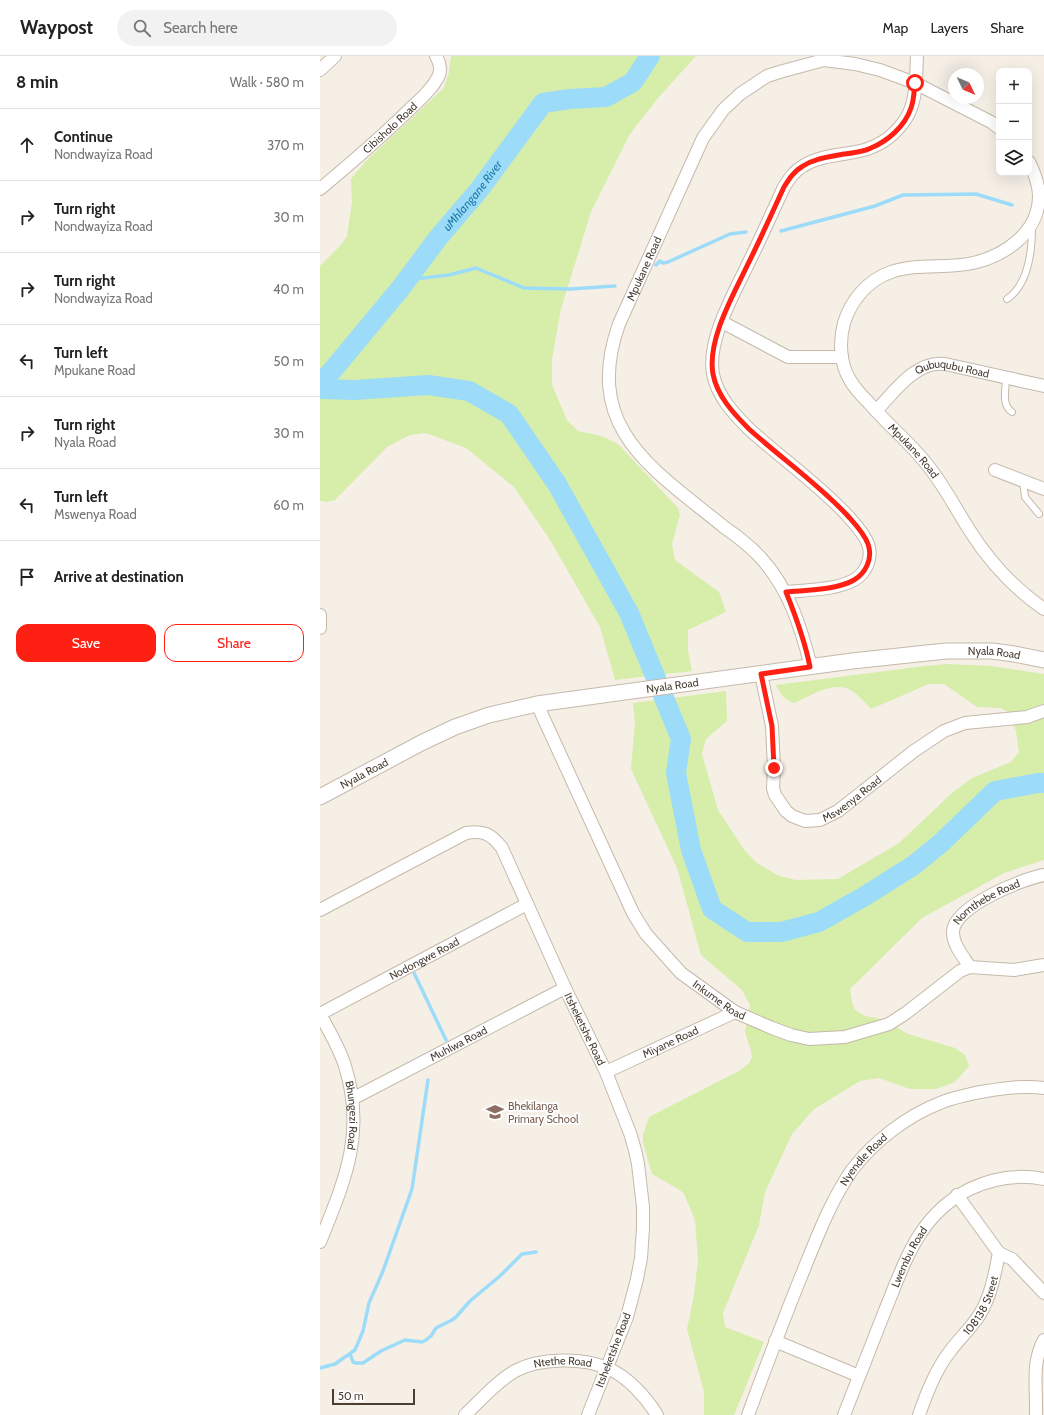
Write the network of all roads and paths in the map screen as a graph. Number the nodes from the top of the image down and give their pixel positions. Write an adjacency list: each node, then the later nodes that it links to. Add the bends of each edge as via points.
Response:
1 (335, 56): 5 (street)
2 (436, 56): 9 (street, Cibisholo Road, via 440,73 428,91 383,136)
3 (917, 56): 6 (street)
4 (825, 58): 6 (street, Mpukane Road, via 880,70); 23 (street, Mpukane Road, via 767,76 740,94 712,123 699,145 619,324 608,381 612,407 623,431 647,464 761,558)
5 (320, 70)
6 (915, 83): 7 (street, Mpukane Road); 13 (street, via 909,113 890,137 871,148 812,162 796,171 790,178)
7 (996, 126)
8 (1032, 168): 10 (street, Mpukane Road)
9 (320, 189)
10 (1042, 198): 11 (street, Mpukane Road)
11 (1032, 225): 12 (lane, via 1032,244 1026,271 1020,288); 14 (street, Mpukane Road, via 1009,248 984,260 903,269 890,272 868,286 858,294 847,314 842,334)
12 (1007, 299)
13 (722, 322): 14 (street, via 788,357); 23 (street, via 712,363 716,386 723,399 750,429 832,499 854,522 869,545 869,562 866,570 853,581)
14 (842, 357): 17 (street, Mpukane Road, via 849,380)
15 (1006, 378): 16 (street, Qubuqubu Road); 17 (street, Qubuqubu Road, via 945,364 932,364 917,370); 18 (lane, via 1005,403)
16 (1044, 386)
17 (876, 411): 24 (street, Mpukane Road, via 934,472 971,533 1005,576)
18 (1012, 412)
19 (995, 470): 20 (street)
20 (1023, 481): 21 (street); 22 (lane, via 1025,497)
21 (1044, 489)
22 (1039, 514)
23 (786, 592): 28 (street, Mpukane Road, via 798,622)
24 (1044, 609)
25 (320, 615): 26 (street)
26 (320, 628)
27 (1044, 660): 28 (street, Nyala Road, via 1014,654 947,651)
28 (810, 667): 29 (street, Nyala Road)
29 (761, 674): 30 (street, Nyala Road); 31 (street, Mswenya Road, via 772,726 775,795 786,811 805,821 820,820 838,811 914,751 944,731 965,723 1027,716)
30 (537, 704): 32 (street, Nyala Road, via 501,711 466,723 421,743); 39 (street, Inkume Road, via 633,913 646,934 681,973)
31 (1044, 711)
32 (320, 797)
33 (1044, 876): 37 (street, Nomthebe Road, via 1002,889 959,917 953,927 953,935 955,944)
34 (527, 904): 35 (street, Itsheketshe Road, via 502,848 490,835 477,832 466,833 453,839); 38 (street, Itsheketshe Road); 40 (street, Nodongwe Road)
35 (320, 910)
36 (1044, 965): 37 (street, via 1014,970)
37 (970, 967): 39 (street, Inkume Road, via 960,971 889,1024 845,1037 809,1039 791,1035)
38 (565, 988): 41 (street, Itsheketshe Road); 43 (street, Muhlwa Road)
39 (735, 1012): 41 (street, Miyane Road)
40 (320, 1014): 43 (street, Bhungezi Road, via 339,1051 349,1080)
41 (606, 1072): 51 (street, Itsheketshe Road, via 635,1150 643,1207 641,1258 637,1279 627,1317)
42 (1044, 1088): 50 (street, Nyendle Road, via 1006,1087 940,1102 890,1132 869,1150 852,1171 824,1221)
43 (352, 1099): 46 (street, Bhungezi Road, via 354,1129 351,1153 341,1189)
44 (1044, 1179): 45 (street, Lwembu Road, via 1009,1177 982,1183)
45 (958, 1195): 47 (street); 52 (street, Lwembu Road, via 928,1221 912,1247)
46 (320, 1242)
47 (1000, 1253): 48 (street, via 1012,1259); 58 (street, 108138 Street, via 986,1303 972,1326 950,1350 929,1387)
48 (1044, 1293)
49 (1044, 1340): 59 (street, via 1036,1364)
50 (775, 1341): 52 (street); 56 (street, Nyendle Road)
51 (607, 1368): 53 (street, Ntethe Road, via 575,1361 542,1362 503,1379); 54 (street, Itsheketshe Road); 55 (street, Ntethe Road, via 626,1379 645,1396)
52 (859, 1376): 57 (street, Lwembu Road)
53 (465, 1415)
54 (588, 1415)
55 (657, 1415)
56 (748, 1415)
57 (844, 1415)
58 (919, 1415)
59 (1036, 1415)

